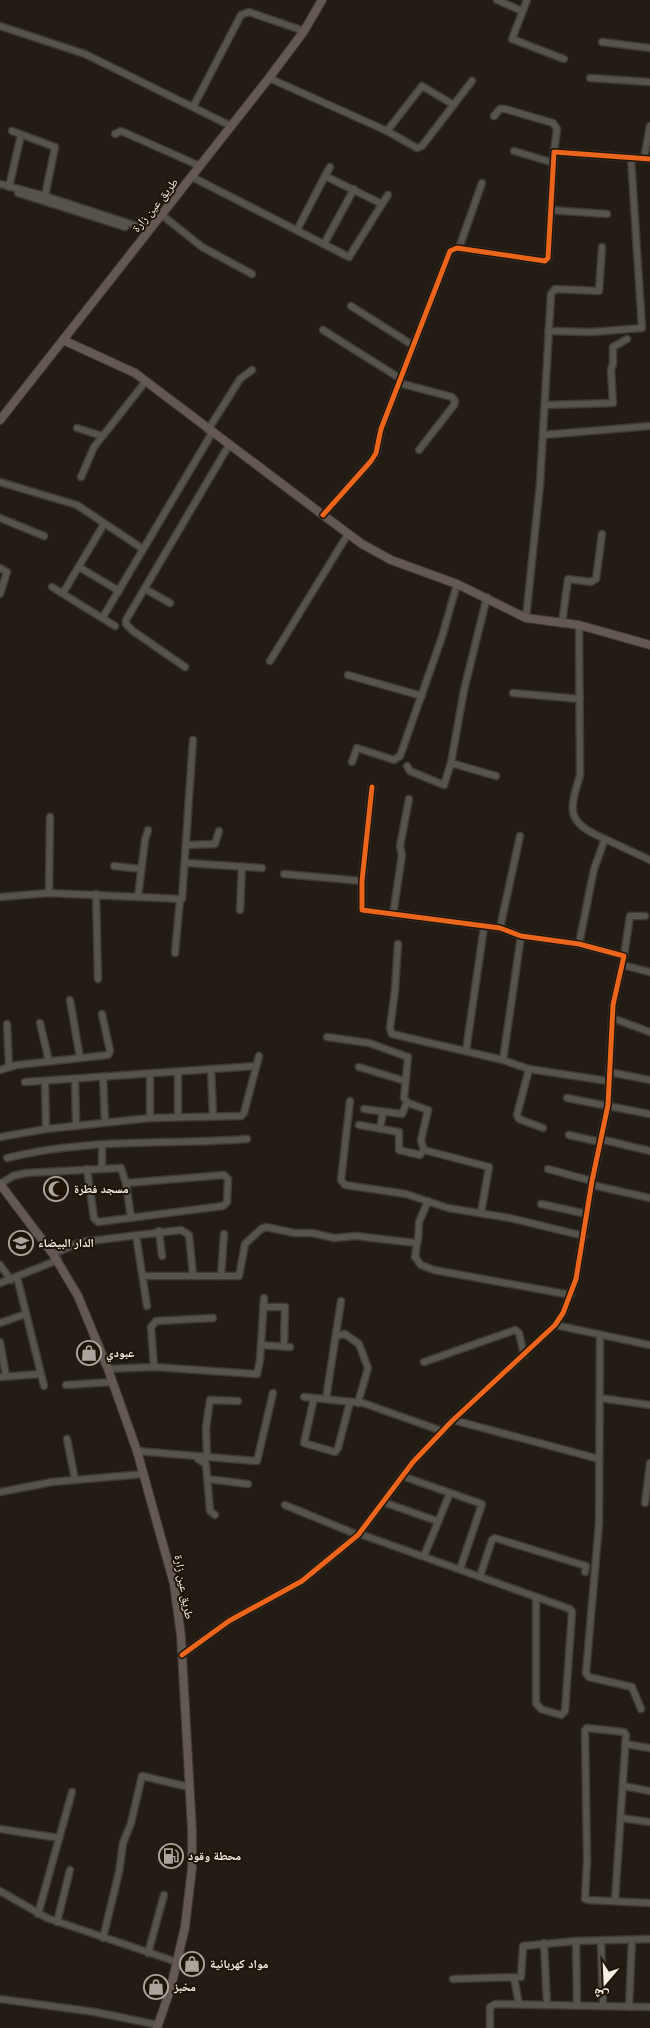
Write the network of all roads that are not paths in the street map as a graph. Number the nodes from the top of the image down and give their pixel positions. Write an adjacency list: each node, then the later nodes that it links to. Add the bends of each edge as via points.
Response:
1 (322, 0): 6 (main road, طريق عين زارة)
2 (497, 0): 4 (street)
3 (527, 0): 4 (street)
4 (522, 11): 9 (street, via 513,40)
5 (0, 26): 15 (street, via 85,54)
6 (304, 31): 10 (main road, طريق عين زارة); 15 (street, via 249,12 240,15)
7 (602, 42): 8 (street)
8 (650, 48)
9 (564, 59)
10 (269, 78): 17 (main road, طريق عين زارة); 20 (street)
11 (590, 78): 13 (street)
12 (472, 81): 14 (street)
13 (650, 82)
14 (454, 105): 20 (street, via 420,148); 20 (street, via 422,86)
15 (194, 107): 17 (street)
16 (494, 116): 25 (street, via 500,109 506,109 553,124 556,129)
17 (232, 126): 29 (main road, طريق عين زارة)
18 (650, 126): 22 (street)
19 (12, 131): 23 (street)
20 (387, 131)
21 (115, 134): 29 (street, via 121,131)
22 (649, 134): 27 (street)
23 (21, 135): 35 (street); 39 (street, via 55,148)
24 (514, 151): 28 (street)
25 (554, 152): 26 (street); 28 (street)
26 (631, 158): 27 (street); 53 (street, via 642,328)
27 (647, 159)
28 (554, 163): 41 (street)
29 (200, 166): 32 (main road, طريق عين زارة)
30 (330, 167): 31 (street)
31 (325, 176): 37 (street); 46 (street)
32 (192, 178): 43 (main road, طريق عين زارة); 46 (street)
33 (482, 183): 49 (street)
34 (0, 184): 35 (street)
35 (9, 187): 39 (street)
36 (0, 188): 44 (street, via 129,228)
37 (354, 189): 40 (street); 47 (street)
38 (388, 195): 40 (street)
39 (44, 196): 44 (street)
40 (382, 204): 47 (street, via 350,256)
41 (550, 210): 42 (street); 49 (street, via 548,258 545,261)
42 (607, 214)
43 (162, 215): 45 (main road, طريق عين زارة); 50 (street, via 202,247)
44 (138, 227): 45 (street)
45 (149, 230): 55 (main road, طريق عين زارة)
46 (297, 230): 47 (street)
47 (324, 244)
48 (602, 246): 53 (street, via 599,291 553,290)
49 (459, 248): 56 (street, via 450,251)
50 (252, 274)
51 (351, 306): 56 (street)
52 (323, 330): 59 (street)
53 (548, 331): 60 (street)
54 (627, 339): 60 (street, via 613,347 614,403)
55 (63, 340): 58 (main road); 61 (main road, طريق عين زارة)
56 (414, 346): 59 (street)
57 (252, 370): 64 (street, via 240,379)
58 (146, 381): 64 (main road); 66 (street)
59 (400, 381): 68 (street, via 452,397 455,401); 71 (street, via 381,429 376,453)
60 (545, 404): 65 (street)
61 (0, 420)
62 (650, 426): 65 (street)
63 (77, 428): 66 (street)
64 (210, 432): 67 (main road); 77 (street)
65 (543, 435): 89 (street)
66 (102, 436): 69 (street, via 90,453)
67 (229, 445): 71 (main road); 82 (street)
68 (418, 450)
69 (81, 477)
70 (0, 482): 73 (street, via 77,505)
71 (323, 516): 74 (main road)
72 (0, 518): 76 (street)
73 (104, 524): 77 (street); 78 (street)
74 (348, 534): 80 (main road, via 391,560); 94 (street)
75 (602, 534): 90 (street, via 596,579 591,582 568,579)
76 (44, 536)
77 (144, 550): 83 (street)
78 (79, 567): 83 (street); 84 (street)
79 (0, 568): 85 (street, via 8,572)
80 (457, 584): 86 (main road); 98 (street)
81 (52, 587): 84 (street)
82 (145, 588): 87 (street); 95 (street, via 126,618 126,624)
83 (119, 591): 88 (street)
84 (63, 593): 88 (street)
85 (0, 594)
86 (487, 597): 89 (main road); 102 (street, via 464,690)
87 (170, 603)
88 (103, 617): 91 (street)
89 (526, 618): 90 (main road)
90 (562, 623): 92 (main road)
91 (115, 626)
92 (579, 626): 93 (main road); 99 (street)
93 (650, 644)
94 (270, 661)
95 (185, 667)
96 (348, 675): 98 (street)
97 (513, 693): 99 (street)
98 (422, 696): 101 (street, via 397,759 357,748)
99 (580, 699): 111 (street, via 580,775 574,788 573,812 579,825)
100 (193, 740): 112 (street)
101 (352, 762)
102 (451, 763): 103 (street, via 444,784 410,771); 104 (street)
103 (407, 766)
104 (496, 776)
105 (372, 787): 120 (street)
106 (409, 799): 127 (street)
107 (50, 818): 121 (street)
108 (148, 830): 118 (street)
109 (219, 831): 112 (street, via 215,844)
110 (520, 836): 130 (street)
111 (605, 839): 113 (street); 133 (street, via 594,869)
112 (187, 845): 114 (street)
113 (650, 860)
114 (186, 863): 116 (street); 125 (street, via 184,894)
115 (114, 866): 118 (street)
116 (242, 867): 117 (street); 126 (street)
117 (262, 868)
118 (141, 869): 124 (street)
119 (284, 874): 120 (street)
120 (362, 881): 127 (street, via 362,910)
121 (49, 893): 122 (street); 123 (street)
122 (96, 894): 124 (street); 138 (street)
123 (0, 897)
124 (138, 897): 125 (street)
125 (180, 899): 134 (street)
126 (240, 910)
127 (393, 915): 129 (street)
128 (645, 916): 135 (street, via 630,916)
129 (484, 927): 130 (street); 146 (street)
130 (500, 928): 131 (street)
131 (521, 936): 133 (street); 149 (street)
132 (398, 944): 146 (street, via 391,1032)
133 (579, 944): 135 (street)
134 (174, 954)
135 (624, 956): 136 (street)
136 (622, 965): 137 (street); 141 (street)
137 (650, 972)
138 (98, 979)
139 (70, 1000): 148 (street)
140 (102, 1014): 148 (street, via 110,1053)
141 (612, 1018): 144 (street); 158 (street)
142 (40, 1023): 150 (street)
143 (7, 1024): 152 (street)
144 (650, 1032)
145 (327, 1037): 164 (street, via 369,1043 405,1055 408,1059)
146 (466, 1051): 149 (street)
147 (259, 1056): 151 (street)
148 (80, 1058): 150 (street)
149 (503, 1060): 155 (street)
150 (49, 1061): 152 (street)
151 (256, 1066): 154 (street); 174 (street, via 243,1115)
152 (9, 1067): 156 (street)
153 (359, 1067): 164 (street)
154 (211, 1069): 157 (street); 174 (street)
155 (529, 1069): 165 (street); 180 (street, via 517,1115)
156 (0, 1070)
157 (178, 1072): 159 (street); 175 (street)
158 (609, 1072): 162 (street); 165 (street)
159 (150, 1074): 160 (street); 176 (street)
160 (103, 1077): 161 (street); 177 (street)
161 (75, 1079): 163 (street); 179 (street)
162 (650, 1080)
163 (45, 1081): 166 (street); 181 (street)
164 (404, 1081): 169 (street)
165 (608, 1081): 170 (street)
166 (26, 1082)
167 (567, 1098): 170 (street)
168 (350, 1101): 198 (street, via 342,1183)
169 (407, 1102): 172 (street, via 402,1114); 188 (street, via 428,1110 421,1140)
170 (608, 1105): 173 (street); 186 (street)
171 (364, 1109): 172 (street)
172 (383, 1112): 182 (street)
173 (650, 1114)
174 (213, 1116): 175 (street)
175 (178, 1117): 176 (street)
176 (150, 1118): 177 (street)
177 (104, 1122): 179 (street)
178 (358, 1125): 182 (street)
179 (76, 1126): 181 (street)
180 (543, 1128)
181 (46, 1129): 184 (street)
182 (380, 1129): 188 (street, via 400,1132 399,1150 420,1155)
183 (569, 1135): 186 (street)
184 (0, 1137)
185 (247, 1139): 187 (street, via 198,1143 129,1142)
186 (600, 1140): 189 (street); 195 (street)
187 (102, 1146): 190 (street, via 44,1150); 191 (street)
188 (424, 1150): 200 (street, via 489,1167)
189 (650, 1151)
190 (7, 1158)
191 (102, 1168): 192 (street); 194 (street, via 121,1168)
192 (88, 1169): 196 (street, via 19,1174); 202 (street, via 95,1221)
193 (548, 1169): 195 (street)
194 (126, 1183): 202 (street); 202 (street, via 224,1175 228,1179 227,1202 223,1206)
195 (592, 1183): 197 (street); 201 (street)
196 (0, 1184): 209 (main road, طريق عين زارة)
197 (650, 1198)
198 (428, 1201): 200 (street); 207 (street, via 419,1222)
199 (541, 1204): 201 (street)
200 (481, 1213): 206 (street)
201 (587, 1214): 206 (street)
202 (131, 1218)
203 (159, 1231): 205 (street); 208 (street); 211 (street, via 188,1232)
204 (224, 1234): 213 (street)
205 (136, 1235): 209 (street, via 81,1242); 212 (street)
206 (584, 1236): 216 (street)
207 (417, 1243): 213 (street, via 356,1236 334,1238 266,1227 246,1244 240,1275); 216 (street, via 415,1257 421,1265 434,1270)
208 (162, 1256)
209 (55, 1257): 214 (street); 233 (main road, طريق عين زارة, via 78,1296)
210 (0, 1265): 214 (street)
211 (193, 1275): 212 (street); 213 (street)
212 (143, 1276): 219 (street)
213 (221, 1276)
214 (14, 1279): 215 (street); 221 (street)
215 (0, 1283)
216 (571, 1295): 224 (street)
217 (264, 1298): 220 (street)
218 (341, 1301): 226 (street)
219 (147, 1306)
220 (263, 1307): 228 (street); 228 (street, via 285,1307 287,1346)
221 (26, 1314): 223 (street); 234 (street)
222 (213, 1318): 232 (street, via 153,1323)
223 (0, 1323)
224 (555, 1325): 225 (street); 230 (street)
225 (600, 1335): 229 (street); 242 (street)
226 (336, 1336): 243 (street); 246 (street, via 345,1334 357,1342 368,1368)
227 (0, 1342): 235 (street)
228 (261, 1345): 232 (street, via 257,1374)
229 (650, 1345)
230 (524, 1355): 231 (street, via 519,1333 515,1330); 248 (street)
231 (424, 1362)
232 (154, 1367): 233 (street)
233 (108, 1369): 236 (main road, طريق عين زارة)
234 (41, 1374): 235 (street); 238 (street)
235 (3, 1377)
236 (112, 1382): 237 (street); 251 (main road, طريق عين زارة)
237 (66, 1385)
238 (44, 1386)
239 (273, 1393): 253 (street, via 256,1461)
240 (304, 1397): 241 (street)
241 (314, 1398): 243 (street); 245 (street, via 304,1443 335,1452)
242 (600, 1398): 247 (street); 254 (street)
243 (326, 1399): 245 (street)
244 (238, 1401): 253 (street, via 210,1400 206,1428)
245 (350, 1402): 246 (street)
246 (358, 1403): 249 (street)
247 (650, 1405)
248 (453, 1420): 249 (street); 254 (street)
249 (442, 1431): 258 (street)
250 (67, 1439): 260 (street)
251 (137, 1451): 252 (street); 257 (main road, طريق عين زارة)
252 (194, 1457): 253 (street); 259 (street, via 205,1462)
253 (207, 1458)
254 (599, 1459): 276 (street, via 599,1532 586,1673 589,1677 632,1687)
255 (650, 1463): 256 (street)
256 (650, 1468): 265 (street)
257 (144, 1474): 260 (street); 275 (main road, طريق عين زارة, via 171,1571)
258 (402, 1476): 263 (street); 264 (street)
259 (208, 1479): 261 (street); 267 (street, via 210,1511)
260 (76, 1480): 262 (street)
261 (248, 1484)
262 (0, 1492)
263 (450, 1493): 268 (street); 271 (street, via 477,1501 482,1506)
264 (383, 1502): 268 (street); 269 (street)
265 (645, 1503)
266 (286, 1505): 269 (street)
267 (215, 1515)
268 (437, 1521): 270 (street)
269 (359, 1535): 270 (street); 275 (street, via 302,1581 229,1621)
270 (424, 1556): 271 (street)
271 (460, 1569): 273 (street)
272 (585, 1572): 273 (street, via 586,1566 495,1538)
273 (480, 1576): 274 (street)
274 (536, 1597): 274 (street, via 572,1612 565,1711 561,1715 541,1709 536,1704)
275 (182, 1654): 280 (main road, طريق عين زارة)
276 (642, 1709)
277 (625, 1744): 278 (street); 279 (street); 290 (street, via 624,1732 585,1730 587,1861 584,1898)
278 (650, 1748)
279 (623, 1786): 281 (street); 283 (street)
280 (189, 1787): 294 (street, via 142,1776); 301 (main road, طريق عين زارة, via 191,1883)
281 (650, 1791)
282 (72, 1792): 286 (street)
283 (621, 1818): 284 (street); 290 (street)
284 (650, 1822)
285 (0, 1829): 286 (street)
286 (59, 1838): 292 (street)
287 (70, 1870): 293 (street)
288 (0, 1891): 292 (street)
289 (164, 1895): 300 (street)
290 (615, 1901): 291 (street)
291 (650, 1903)
292 (38, 1914): 293 (street)
293 (57, 1922): 294 (street)
294 (102, 1938): 300 (street)
295 (632, 1940): 296 (street); 298 (street); 309 (street)
296 (650, 1940)
297 (576, 1941): 298 (street); 299 (street); 307 (street)
298 (601, 1941): 308 (street)
299 (544, 1943): 303 (street, via 523,1946 523,1975); 306 (street)
300 (148, 1953): 301 (street)
301 (177, 1962): 311 (main road, طريق عين زارة)
302 (454, 1978): 303 (street)
303 (514, 1978): 305 (street)
304 (0, 1998): 311 (street, via 86,2011)
305 (519, 2004): 306 (street); 312 (street, via 492,2005)
306 (547, 2005): 307 (street)
307 (578, 2006): 308 (street)
308 (603, 2006): 309 (street)
309 (629, 2007): 310 (street)
310 (650, 2007)
311 (157, 2027)
312 (490, 2028)

